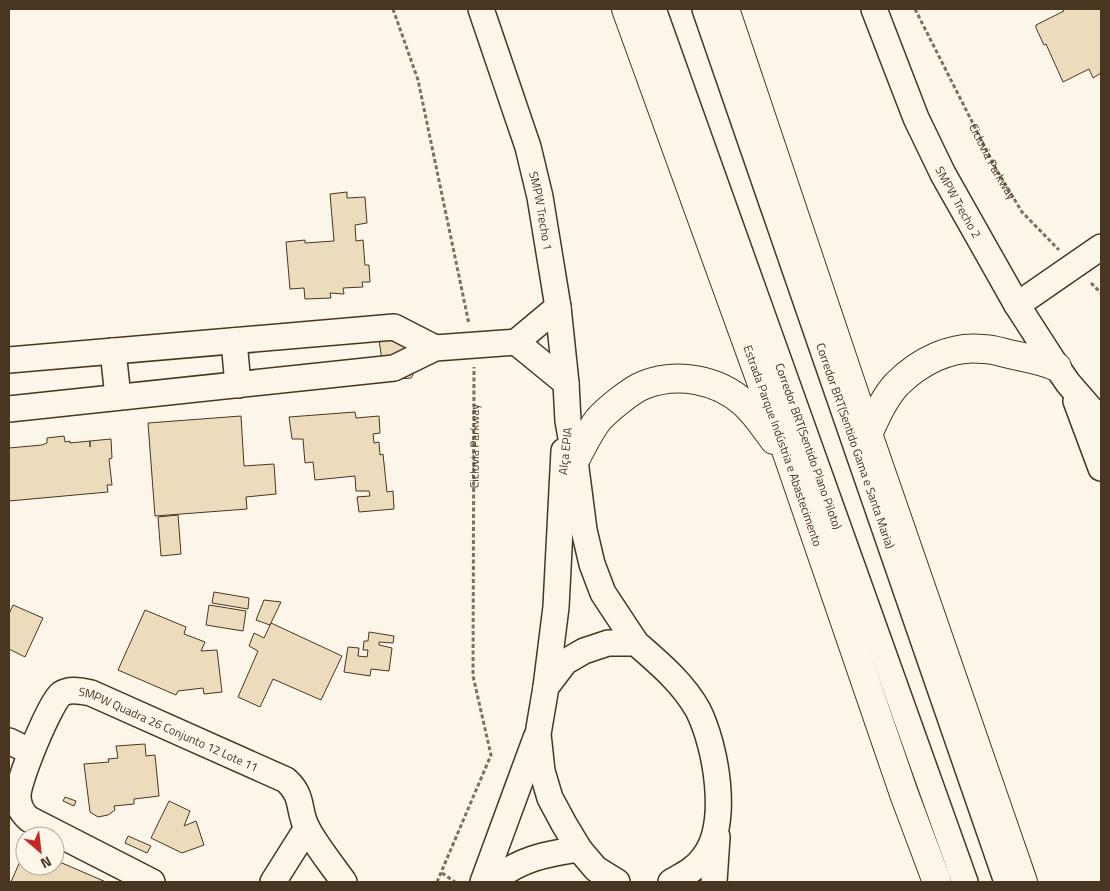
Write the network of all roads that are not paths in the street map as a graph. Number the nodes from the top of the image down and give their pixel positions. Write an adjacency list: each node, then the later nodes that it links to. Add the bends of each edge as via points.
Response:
1 (481, 9): 9 (street, SMPW Trecho 1, via 530,155)
2 (626, 9): 25 (highway, Estrada Parque Indústria e Abastecimento)
3 (653, 9): 45 (street, Corredor BRT(Sentido Plano Piloto))
4 (705, 9): 46 (street, Corredor BRT(Sentido Gama e Santa Maria))
5 (725, 9): 24 (highway)
6 (874, 9): 8 (street, SMPW Trecho 2, via 916,118 942,174)
7 (1101, 247): 8 (street)
8 (1017, 304): 17 (street, SMPW Trecho 2)
9 (558, 307): 12 (street); 18 (street, SMPW Trecho 1)
10 (365, 330): 11 (street); 13 (street, via 394,327); 16 (street)
11 (234, 341): 14 (street); 19 (street)
12 (516, 342): 13 (street); 18 (street)
13 (435, 348): 16 (street, via 394,368)
14 (113, 351): 15 (street); 20 (street)
15 (9, 360)
16 (368, 371): 19 (street)
17 (1063, 375): 22 (street); 24 (highway, via 1046,362 983,348 944,353 918,366 896,385); 27 (street)
18 (566, 383): 23 (street, SMPW Trecho 1)
19 (238, 384): 20 (street)
20 (118, 397): 21 (street)
21 (9, 409)
22 (1101, 420)
23 (568, 421): 26 (street, Alça EPIA); 29 (street, Alça EPIA, via 562,462 556,607)
24 (868, 434): 47 (highway)
25 (788, 456): 26 (highway, via 745,404 722,388 696,379 668,379 643,385 615,404 598,420); 44 (highway, Estrada Parque Indústria e Abastecimento)
26 (576, 460): 28 (street, Alça EPIA, via 584,530 592,564 604,593)
27 (1101, 468)
28 (636, 643): 29 (street, via 608,643 584,651 565,662); 33 (street, Alça EPIA, via 672,674 698,710 712,748 718,784)
29 (546, 687): 30 (street, Alça EPIA)
30 (538, 734): 35 (street, via 542,771 550,798); 39 (street)
31 (9, 740): 32 (street)
32 (32, 752): 34 (street, SMPW Quadra 26 Conjunto 12 Lote 11, via 61,695 78,690 91,693 286,780 298,794); 36 (street, SMPW Quadra 26 Conjunto 12 Lote 11, via 18,794 22,812 29,820)
33 (717, 827): 42 (street, via 705,857 690,872); 43 (street)
34 (307, 828): 37 (street); 38 (street, SMPW Quadra 26 Conjunto 12 Lote 11)
35 (579, 849): 40 (street, via 524,861); 41 (street, via 596,869)
36 (152, 882)
37 (274, 882)
38 (344, 882)
39 (483, 882)
40 (493, 882)
41 (617, 882)
42 (671, 882)
43 (714, 882)
44 (937, 882)
45 (964, 882)
46 (1007, 882)
47 (1023, 882)

